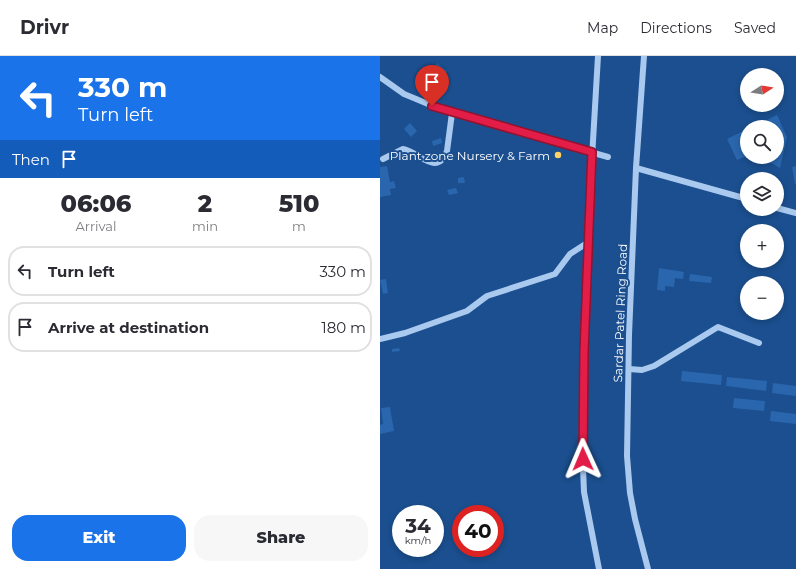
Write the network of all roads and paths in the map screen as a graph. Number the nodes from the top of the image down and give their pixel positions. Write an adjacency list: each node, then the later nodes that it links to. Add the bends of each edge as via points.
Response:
1 (598, 56): 5 (street)
2 (644, 56): 8 (street, Sardar Patel Ring Road)
3 (380, 76): 4 (street, via 404,94)
4 (452, 113): 5 (street); 7 (street, via 447,151 435,163 429,163 410,150 403,149)
5 (592, 152): 6 (street); 12 (street)
6 (608, 157)
7 (383, 159)
8 (636, 168): 9 (street); 15 (street, Sardar Patel Ring Road)
9 (740, 197)
10 (784, 210): 11 (street)
11 (796, 213)
12 (587, 244): 13 (street, via 570,254 555,274 487,296 467,311); 16 (street, via 583,475)
13 (380, 339)
14 (759, 343): 15 (street, via 718,327 654,366 642,370)
15 (628, 369): 17 (street, Sardar Patel Ring Road, via 628,476)
16 (599, 569)
17 (648, 569)

